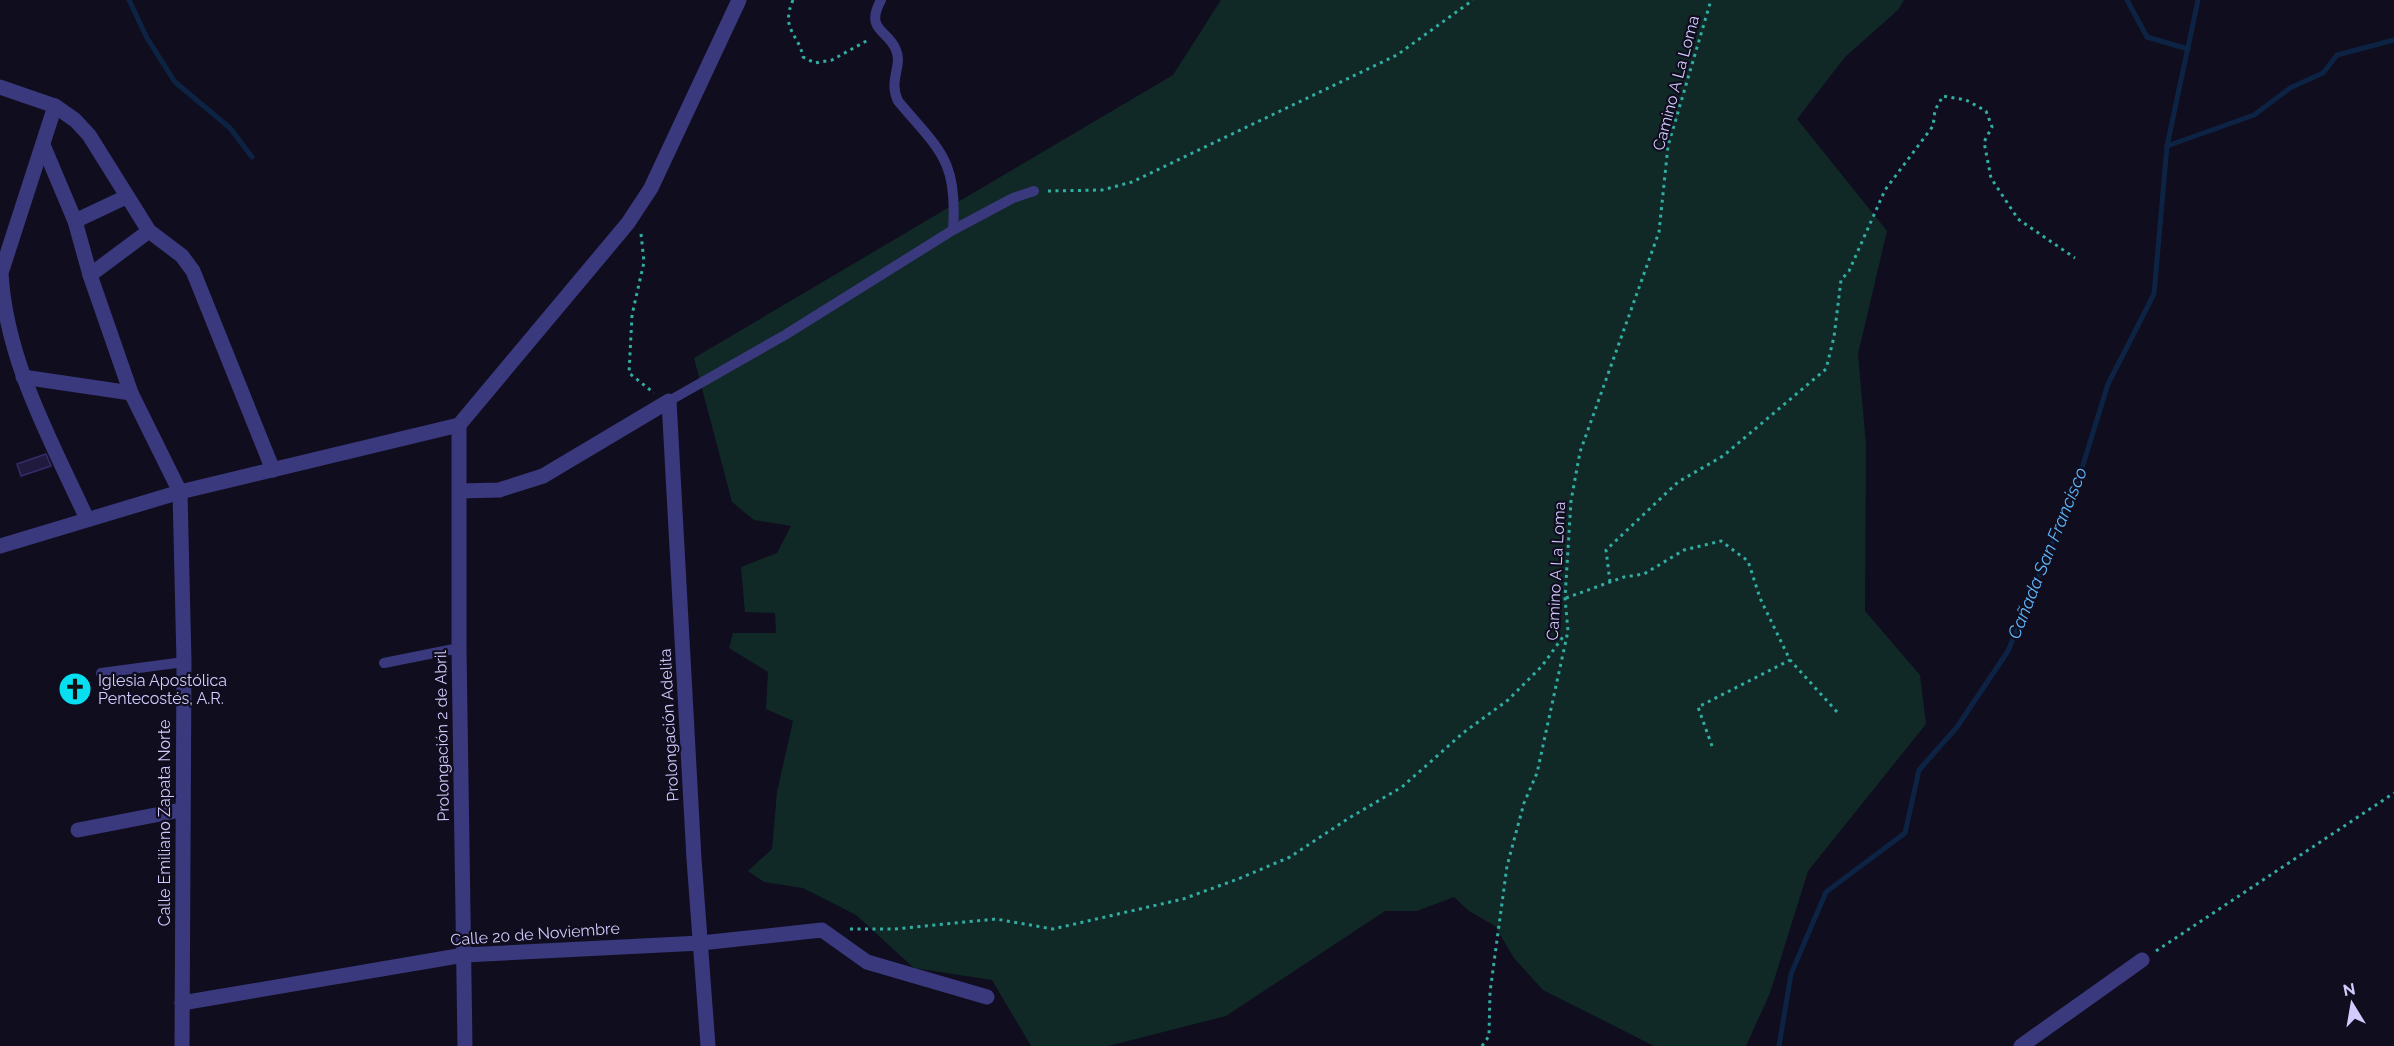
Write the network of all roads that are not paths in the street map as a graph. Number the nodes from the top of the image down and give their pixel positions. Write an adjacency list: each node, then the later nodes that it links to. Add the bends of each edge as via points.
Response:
1 (739, 0): 15 (street, via 651,188 628,223)
2 (881, 0): 9 (lane, via 875,16 881,33 896,50 893,83 898,101 940,151 951,173)
3 (0, 87): 4 (street)
4 (55, 106): 5 (street); 7 (street, via 89,135)
5 (43, 145): 8 (street); 12 (street, via 1,273 3,301)
6 (1034, 191): 9 (lane)
7 (126, 197): 8 (street); 10 (street)
8 (75, 221): 11 (street)
9 (953, 230): 14 (lane, via 785,335)
10 (149, 231): 11 (street); 16 (street, via 182,256 193,271)
11 (90, 275): 13 (street)
12 (23, 377): 13 (street); 19 (street)
13 (131, 393): 18 (street)
14 (669, 401): 17 (street, via 543,476 499,490); 27 (street, Prolongación Adelita)
15 (459, 425): 16 (street); 17 (street, Prolongación 2 de Abril)
16 (273, 470): 18 (street)
17 (460, 491): 21 (street, Prolongación 2 de Abril)
18 (180, 492): 19 (street); 22 (street, Calle Emiliano Zapata Norte)
19 (87, 519): 20 (street)
20 (0, 546)
21 (459, 648): 23 (lane); 28 (street, Prolongación 2 de Abril)
22 (184, 662): 24 (lane); 25 (street, Calle Emiliano Zapata Norte)
23 (384, 663)
24 (100, 673)
25 (181, 810): 26 (street); 31 (street, Calle Emiliano Zapata Norte)
26 (78, 830)
27 (701, 943): 28 (street, Calle 20 de Noviembre); 30 (street, Calle 20 de Noviembre, via 822,930 867,962); 34 (street, Prolongación Adelita)
28 (464, 955): 31 (street, Calle 20 de Noviembre); 33 (street, Prolongación 2 de Abril)
29 (2142, 960): 35 (street)
30 (987, 997)
31 (182, 1003): 32 (street, Calle Emiliano Zapata Norte)
32 (182, 1046)
33 (465, 1046)
34 (708, 1046)
35 (2021, 1046)

